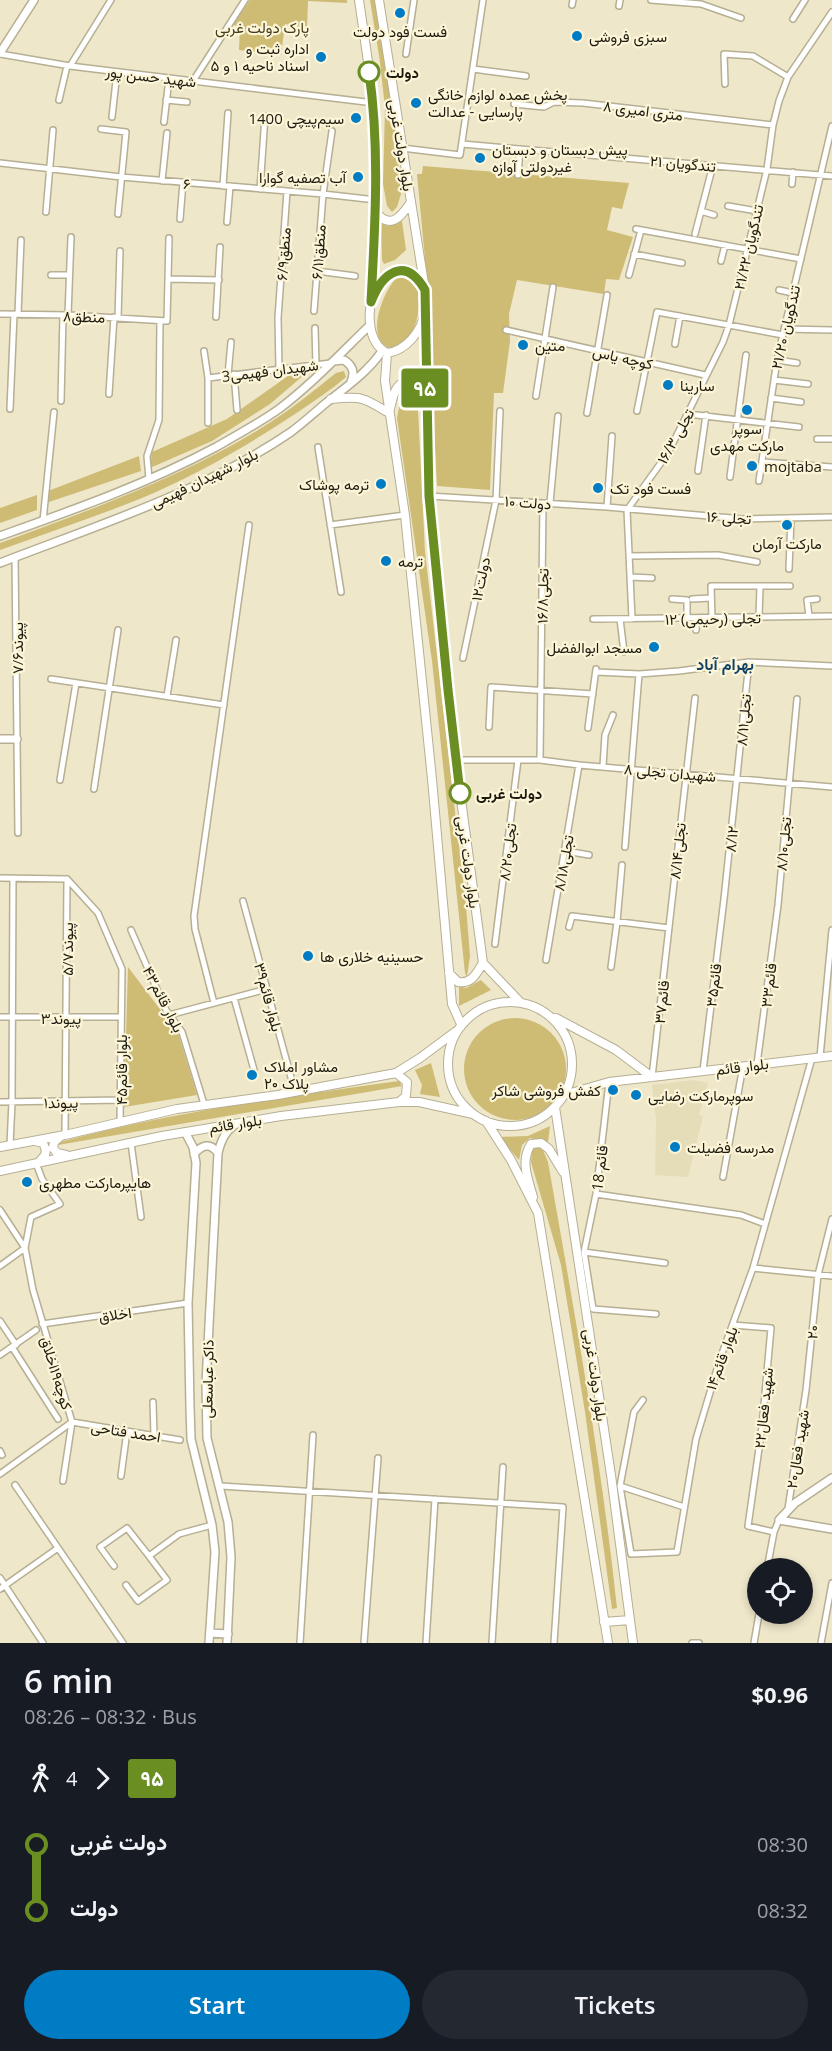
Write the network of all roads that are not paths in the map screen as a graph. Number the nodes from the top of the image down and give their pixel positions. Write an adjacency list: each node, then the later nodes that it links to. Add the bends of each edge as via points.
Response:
1 (34, 0): 13 (street)
2 (111, 0): 15 (street)
3 (245, 0): 21 (street)
4 (358, 0): 26 (main road, بلوار دولت غربی)
5 (379, 0): 39 (main road, بلوار دولت غربی)
6 (414, 0): 14 (street)
7 (483, 0): 16 (street)
8 (651, 0): 11 (street, via 701,4)
9 (805, 0): 12 (street)
10 (832, 12): 19 (street, ۲۱/۲۲ تندگویان)
11 (741, 18)
12 (792, 19)
13 (0, 54): 15 (street, شهید حسن پور)
14 (406, 54)
15 (69, 66): 17 (street, شهید حسن پور); 23 (street)
16 (473, 69): 18 (street); 38 (street)
17 (117, 72): 20 (street, شهید حسن پور); 30 (street)
18 (526, 76)
19 (788, 77): 22 (street, via 753,56 724,54); 32 (street, ۲۱/۲۲ تندگویان)
20 (169, 79): 21 (street, شهید حسن پور); 24 (street)
21 (193, 81): 26 (street, شهید حسن پور)
22 (725, 84)
23 (59, 100)
24 (166, 100): 25 (street); 31 (street)
25 (187, 102)
26 (374, 103): 58 (main road, بلوار دولت غربی)
27 (514, 104): 32 (street, ۸ متری امیری, via 544,107 554,102 583,103)
28 (228, 113): 53 (street)
29 (265, 116): 55 (street)
30 (112, 117)
31 (164, 122)
32 (773, 125): 44 (street, ۲۱/۲۲ تندگویان)
33 (832, 126): 47 (street, ۲۱/۲۰ تندگویان)
34 (101, 129): 49 (street, via 126,132)
35 (53, 130): 43 (street)
36 (332, 131): 57 (street, منطق۶/۱۱)
37 (167, 133): 50 (street)
38 (462, 144): 39 (street, via 460,155); 40 (street, ۲۱ تندگویان)
39 (402, 148): 59 (main road, بلوار دولت غربی)
40 (520, 149): 42 (street, ۲۱ تندگویان); 46 (street)
41 (0, 163): 43 (street, ۶)
42 (713, 165): 44 (street, ۲۱ تندگویان); 62 (street)
43 (50, 168): 49 (street, ۶); 64 (street)
44 (766, 169): 45 (street, ۲۱ تندگویان); 63 (street, ۲۱/۲۲ تندگویان)
45 (793, 172): 47 (street, ۲۱ تندگویان); 52 (street)
46 (518, 175)
47 (822, 175): 48 (street, ۲۱ تندگویان); 78 (street, ۲۱/۲۰ تندگویان)
48 (832, 176)
49 (122, 177): 50 (street, ۶); 65 (street)
50 (162, 180): 51 (street, ۶)
51 (183, 182): 53 (street, ۶); 67 (street)
52 (792, 184)
53 (223, 186): 54 (street, ۶)
54 (230, 186): 55 (street, ۶); 68 (street)
55 (260, 189): 56 (street, ۶)
56 (287, 191): 57 (street, ۶); 121 (street, منطق۶/۹, via 278,318)
57 (323, 194): 58 (street, ۶); 81 (street, منطق۶/۱۱)
58 (376, 200): 61 (main road, بلوار دولت غربی)
59 (411, 202): 61 (main road, via 401,218 391,221 381,219); 89 (main road, بلوار دولت غربی)
60 (728, 206): 63 (street)
61 (375, 211): 93 (main road, بلوار دولت غربی)
62 (701, 211): 66 (street); 69 (street)
63 (757, 211): 75 (street, ۲۱/۲۲ تندگویان)
64 (46, 212)
65 (118, 214)
66 (714, 215)
67 (180, 219)
68 (227, 222)
69 (695, 234)
70 (71, 237): 84 (street)
71 (169, 238): 86 (street)
72 (21, 240): 97 (street)
73 (725, 245): 75 (street); 77 (street, via 638,229); 79 (street)
74 (220, 247): 87 (street)
75 (748, 248): 78 (street); 104 (street, ۲۱/۲۲ تندگویان)
76 (120, 251): 101 (street)
77 (634, 254): 80 (street); 82 (street)
78 (801, 259): 91 (street, ۲۱/۲۰ تندگویان)
79 (721, 261)
80 (682, 263)
81 (317, 271): 85 (street); 94 (street, منطق۶/۱۱)
82 (629, 274)
83 (51, 275): 84 (street)
84 (69, 275): 98 (street)
85 (355, 276)
86 (168, 279): 87 (street); 102 (street, منطق۸, via 167,321)
87 (219, 280): 99 (street)
88 (553, 287): 109 (street)
89 (425, 290): 93 (main road, via 410,272 399,271 381,282); 95 (main road)
90 (779, 290): 91 (street)
91 (793, 292): 108 (street, ۲۱/۲۰ تندگویان)
92 (607, 295): 113 (street)
93 (371, 302): 103 (main road)
94 (314, 311)
95 (426, 312): 114 (main road, via 420,328 407,344); 132 (main road, بلوار دولت غربی)
96 (0, 314): 97 (street, منطق۸)
97 (16, 314): 98 (street, منطق۸); 135 (street)
98 (65, 315): 101 (street, منطق۸); 133 (street)
99 (216, 316)
100 (680, 316): 104 (street); 111 (street); 117 (street, via 657,312)
101 (116, 317): 102 (street, منطق۸); 128 (street)
102 (160, 321): 157 (street, via 159,420 147,456)
103 (370, 325): 114 (main road, via 375,342); 118 (street, بلوار شهیدان فهیمی)
104 (729, 325): 108 (street); 123 (street, ۱۶/۳ تجلی)
105 (315, 328): 120 (street)
106 (506, 330): 109 (street, کوچه یاس)
107 (832, 330): 108 (street)
108 (783, 332): 116 (street, ۲۱/۲۰ تندگویان)
109 (544, 339): 113 (street, کوچه یاس); 129 (street)
110 (231, 342): 122 (street)
111 (675, 344)
112 (204, 351): 124 (street)
113 (597, 351): 117 (street, کوچه یاس); 141 (street)
114 (385, 352): 126 (street, بلوار شهیدان فهیمی); 140 (main road, بلوار دولت غربی)
115 (746, 355): 145 (street)
116 (777, 360): 119 (street); 125 (street, ۲۱/۲۰ تندگویان)
117 (647, 362): 123 (street, کوچه یاس); 138 (street)
118 (332, 363): 120 (street, 3شهیدان فهیمی); 126 (street, via 344,360 350,364 354,376); 157 (street, بلوار شهیدان فهیمی, via 267,417 190,461)
119 (797, 363)
120 (316, 365): 121 (street, 3شهیدان فهیمی)
121 (279, 369): 122 (street, 3شهیدان فهیمی)
122 (231, 374): 124 (street, 3شهیدان فهیمی); 136 (street)
123 (705, 375): 142 (street, ۱۶/۳ تجلی)
124 (208, 378): 146 (street)
125 (774, 380): 127 (street); 130 (street, ۲۱/۲۰ تندگویان)
126 (350, 384): 131 (street, بلوار شهیدان فهیمی)
127 (808, 384)
128 (109, 394)
129 (536, 396)
130 (771, 398): 134 (street); 147 (street, ۲۱/۲۰ تندگویان)
131 (331, 399): 140 (main road, via 364,398); 173 (street, بلوار شهیدان فهیمی, via 291,432 200,483)
132 (425, 399): 140 (main road, via 414,381 406,380 399,383); 159 (main road, بلوار دولت غربی)
133 (61, 401)
134 (801, 402)
135 (10, 409)
136 (237, 410)
137 (500, 411): 160 (street, ۱۲دولت)
138 (637, 411)
139 (54, 412): 168 (street)
140 (389, 413): 165 (main road, بلوار دولت غربی)
141 (587, 413)
142 (688, 414): 144 (street); 164 (street, ۱۶/۳ تجلی, via 668,453)
143 (558, 416): 162 (street)
144 (706, 416): 145 (street); 155 (street)
145 (737, 419): 147 (street); 156 (street)
146 (208, 423)
147 (767, 423): 148 (street); 153 (street, ۲۱/۲۰ تندگویان)
148 (799, 427)
149 (612, 436): 163 (street)
150 (817, 439): 151 (street)
151 (832, 439)
152 (318, 447): 170 (street)
153 (762, 462): 154 (street); 158 (street, ۲۱/۲۰ تندگویان)
154 (832, 467)
155 (698, 471)
156 (730, 477)
157 (148, 479): 168 (street, بلوار شهیدان فهیمی)
158 (759, 481)
159 (429, 496): 160 (street, ۱۰ دولت); 217 (main road, بلوار دولت غربی)
160 (496, 500): 161 (street, ۱۰ دولت); 199 (street, ۱۲دولت)
161 (543, 503): 162 (street, ۱۰ دولت); 206 (street, تجلی۱۶/۸)
162 (550, 503): 163 (street, ۱۰ دولت)
163 (607, 507): 164 (street, ۱۰ دولت)
164 (627, 510): 167 (street, ۱۶ تجلی, via 743,519); 172 (street)
165 (405, 515): 170 (street); 249 (main road, بلوار دولت غربی)
166 (832, 517): 167 (street, ۱۶ تجلی)
167 (791, 518): 176 (street)
168 (43, 521): 171 (street, بلوار شهیدان فهیمی)
169 (249, 525): 211 (street)
170 (330, 525): 181 (street)
171 (0, 536)
172 (629, 556): 175 (street, via 718,555); 177 (street)
173 (15, 557): 174 (street, بلوار شهیدان فهیمی); 216 (street, پیوند۷/۶)
174 (0, 562)
175 (757, 562)
176 (789, 569)
177 (630, 577): 178 (street); 194 (street)
178 (652, 578)
179 (790, 586): 180 (street)
180 (760, 587): 182 (street, via 711,586); 188 (street)
181 (341, 592)
182 (711, 598): 184 (street); 191 (street)
183 (672, 599): 189 (street, via 687,600)
184 (692, 599)
185 (817, 599): 186 (street, via 807,600)
186 (809, 616): 187 (street, ۱۲ تجلی (رحیمی)); 188 (street, ۱۲ تجلی (رحیمی))
187 (832, 616)
188 (759, 617): 191 (street, ۱۲ تجلی (رحیمی))
189 (687, 618): 190 (street, ۱۲ تجلی (رحیمی)); 194 (street, ۱۲ تجلی (رحیمی))
190 (696, 618): 191 (street, ۱۲ تجلی (رحیمی)); 196 (street)
191 (712, 618)
192 (593, 619): 193 (street, ۱۲ تجلی (رحیمی))
193 (620, 619): 194 (street, ۱۲ تجلی (رحیمی)); 198 (street)
194 (632, 619)
195 (117, 630): 205 (street)
196 (696, 630)
197 (176, 640): 208 (street)
198 (624, 652)
199 (464, 658)
200 (748, 662): 201 (street); 202 (street); 224 (street, تجلی۸/۱۱)
201 (832, 666)
202 (639, 674): 207 (street, via 596,670); 222 (street)
203 (51, 679): 204 (street)
204 (76, 683): 205 (street); 225 (street)
205 (110, 688): 208 (street); 228 (street)
206 (541, 690): 207 (street); 213 (street, via 491,687); 219 (street, تجلی۱۶/۸)
207 (593, 694): 214 (street)
208 (167, 696): 211 (street)
209 (694, 698): 223 (street, تجلی۸‌/۱۴)
210 (797, 699): 226 (street, تجلی۸/۱۰)
211 (224, 705): 253 (street, via 194,916)
212 (613, 715): 221 (street, via 605,735)
213 (489, 727)
214 (588, 728)
215 (0, 739): 216 (street)
216 (17, 739): 229 (street, پیوند۷/۶)
217 (457, 760): 218 (street, شهیدان تجلی ۸); 247 (main road, بلوار دولت غربی)
218 (518, 760): 219 (street, شهیدان تجلی ۸); 245 (street, تجلی۸/۲۰)
219 (540, 760): 220 (street, شهیدان تجلی ۸)
220 (579, 765): 221 (street, شهیدان تجلی ۸); 231 (street, تجلی۸/۱۸)
221 (603, 766): 222 (street, شهیدان تجلی ۸)
222 (632, 769): 223 (street, شهیدان تجلی ۸); 230 (street)
223 (685, 773): 224 (street, شهیدان تجلی ۸); 242 (street, تجلی۸‌/۱۴)
224 (738, 778): 226 (street, شهیدان تجلی ۸); 237 (street, ۸/۱۲)
225 (60, 780)
226 (789, 784): 227 (street, شهیدان تجلی ۸); 239 (street, تجلی۸/۱۰)
227 (832, 787)
228 (94, 789)
229 (18, 833)
230 (625, 848)
231 (566, 852): 232 (street); 246 (street, تجلی۸/۱۸)
232 (589, 855)
233 (622, 865): 240 (street)
234 (0, 878): 235 (street)
235 (13, 878): 236 (street); 258 (street)
236 (67, 879): 257 (street, بلوار قائم۴۵, via 98,913 122,969); 259 (street, پیوند۵/۷)
237 (724, 899): 267 (street, قائم۳۵)
238 (243, 901): 250 (street, بلوار قائم۳۹)
239 (778, 905): 264 (street, قائم۳۳)
240 (618, 922): 241 (street, via 572,916); 242 (street); 248 (street)
241 (569, 927)
242 (669, 928): 269 (street, قائم۳۷)
243 (130, 930): 255 (street, بلوار قائم۴۳)
244 (832, 930): 263 (street, بلوار قائم۱۴)
245 (495, 944)
246 (546, 960)
247 (483, 963): 249 (main road, via 467,982 458,982); 252 (main road)
248 (610, 967)
249 (449, 973): 260 (main road, بلوار دولت غربی, via 452,1004)
250 (267, 989): 251 (street); 271 (street, بلوار قائم۳۹)
251 (234, 998): 253 (street); 266 (street)
252 (520, 1002): 254 (main road); 260 (main road, via 490,1004)
253 (214, 1003): 255 (street)
254 (547, 1013): 269 (main road, via 616,1050); 272 (main road, via 558,1024 571,1051 573,1066)
255 (169, 1014): 278 (street, بلوار قائم۴۳, via 182,1032)
256 (0, 1017): 258 (street, پیوند۳)
257 (122, 1017): 259 (street, پیوند۳); 273 (street, بلوار قائم۴۵)
258 (12, 1018): 259 (street, پیوند۳); 275 (street)
259 (67, 1018): 276 (street, پیوند۵/۷)
260 (461, 1024): 261 (main road)
261 (455, 1032): 268 (main road, بلوار قائم); 280 (main road, via 448,1054 449,1076 458,1097)
262 (832, 1056): 263 (main road, بلوار قائم)
263 (816, 1058): 264 (main road, بلوار قائم); 302 (street, بلوار قائم۱۴)
264 (757, 1064): 265 (main road, بلوار قائم)
265 (743, 1066): 267 (main road, بلوار قائم); 295 (street)
266 (254, 1070)
267 (703, 1071): 269 (main road, بلوار قائم)
268 (396, 1072): 271 (main road, بلوار قائم); 277 (main road, via 407,1082 406,1096)
269 (652, 1077): 270 (main road, بلوار قائم)
270 (609, 1082): 272 (main road, بلوار قائم); 297 (street, 18 قائم)
271 (295, 1092): 278 (main road, بلوار قائم)
272 (564, 1095): 279 (main road)
273 (122, 1100): 276 (street, پیوند۱); 283 (street, بلوار قائم۴۵)
274 (0, 1102): 275 (street, پیوند۱)
275 (12, 1102): 276 (street, پیوند۱); 288 (street)
276 (65, 1102): 285 (street, پیوند۵/۷)
277 (399, 1102): 280 (main road, بلوار قائم, via 419,1102); 282 (main road, بلوار قائم)
278 (204, 1104): 283 (main road, بلوار قائم)
279 (555, 1107): 281 (main road, via 530,1123 515,1126); 296 (main road, بلوار دولت غربی)
280 (473, 1114): 281 (main road)
281 (486, 1121): 299 (main road, بلوار دولت غربی)
282 (240, 1122): 284 (main road, بلوار قائم); 290 (street, ذاکر عباسعلی, via 229,1129)
283 (120, 1123): 285 (main road, بلوار قائم)
284 (185, 1132): 287 (main road, بلوار قائم); 291 (street, ذاکر عباسعلی)
285 (63, 1136): 286 (main road, بلوار قائم); 292 (main road, via 54,1142 55,1151)
286 (35, 1141): 288 (main road, بلوار قائم); 293 (main road, via 43,1143 46,1150)
287 (131, 1143): 292 (main road, بلوار قائم); 300 (street)
288 (10, 1145): 289 (main road, بلوار قائم)
289 (0, 1148)
290 (218, 1153): 291 (street, via 203,1146); 334 (street, ذاکر عباسعلی, via 206,1383 207,1438)
291 (195, 1154): 310 (street, ذاکر عباسعلی)
292 (73, 1155): 293 (main road, بلوار قائم)
293 (37, 1163): 294 (main road, بلوار قائم); 303 (street, via 42,1179 60,1204 31,1217)
294 (0, 1171)
295 (723, 1177)
296 (567, 1179): 299 (main road, via 549,1149 541,1143 531,1144 525,1153 526,1173); 354 (main road, بلوار دولت غربی)
297 (596, 1194): 302 (street, via 741,1215); 304 (street, 18 قائم)
298 (0, 1210): 303 (street)
299 (537, 1213): 355 (main road, بلوار دولت غربی)
300 (141, 1217)
301 (832, 1219): 308 (street, ۲۰)
302 (765, 1224): 307 (street, بلوار قائم۱۴)
303 (25, 1248): 306 (street); 313 (street, کوچه۱۹اخلاق)
304 (584, 1252): 305 (street); 311 (street, via 593,1309)
305 (665, 1263)
306 (0, 1266)
307 (753, 1268): 308 (street); 314 (street, بلوار قائم۱۴)
308 (818, 1275): 309 (street); 318 (street, ۲۰)
309 (832, 1276)
310 (188, 1303): 313 (street, اخلاق); 343 (street, ذاکر عباسعلی, via 191,1439)
311 (656, 1314)
312 (0, 1321): 316 (street)
313 (42, 1324): 322 (street, کوچه۱۹اخلاق)
314 (733, 1325): 340 (street, بلوار قائم۱۴, via 708,1393); 345 (street, شهید فعال۲۲, via 771,1328 748,1526)
315 (36, 1330): 316 (street)
316 (14, 1346): 317 (street); 321 (street)
317 (0, 1355)
318 (806, 1390): 341 (street, شهید فعال۲۰)
319 (643, 1400): 335 (street, via 633,1412)
320 (153, 1402): 324 (street)
321 (58, 1419)
322 (72, 1422): 323 (street, احمد فتاحی); 329 (street); 332 (street)
323 (127, 1431): 324 (street, احمد فتاحی); 330 (street)
324 (154, 1435): 326 (street, احمد فتاحی)
325 (313, 1435): 336 (street)
326 (180, 1440)
327 (378, 1458): 337 (street)
328 (503, 1467): 339 (street)
329 (0, 1474)
330 (121, 1476)
331 (832, 1478): 341 (street)
332 (63, 1481)
333 (15, 1485): 346 (street)
334 (220, 1486): 336 (street); 358 (street, ذاکر عباسعلی, via 231,1557)
335 (620, 1486): 340 (street); 340 (street, بلوار قائم۱۴, via 631,1554 677,1552)
336 (309, 1492): 337 (street); 363 (street)
337 (375, 1496): 338 (street); 364 (street)
338 (435, 1500): 339 (street); 365 (street)
339 (500, 1503): 366 (street); 367 (street, via 563,1507)
340 (684, 1507)
341 (788, 1509): 342 (street)
342 (779, 1520): 344 (street); 345 (street)
343 (213, 1525): 347 (street, via 179,1534); 357 (street, ذاکر عباسعلی)
344 (832, 1529)
345 (774, 1532): 348 (street)
346 (58, 1548): 353 (street); 360 (street)
347 (149, 1556): 349 (street, via 127,1528 100,1547); 352 (street, via 167,1580 138,1601)
348 (769, 1558)
349 (114, 1566)
350 (0, 1578): 353 (street)
351 (832, 1583): 373 (street)
352 (126, 1585)
353 (3, 1588): 359 (street)
354 (630, 1620): 355 (main road); 369 (main road, بلوار دولت غربی)
355 (604, 1622): 368 (main road, بلوار دولت غربی)
356 (757, 1624): 372 (street)
357 (210, 1633): 358 (street); 361 (street, ذاکر عباسعلی)
358 (228, 1634): 362 (street, ذاکر عباسعلی)
359 (43, 1643)
360 (123, 1643)
361 (209, 1643)
362 (227, 1643)
363 (300, 1643)
364 (364, 1643)
365 (426, 1643)
366 (492, 1643)
367 (554, 1643)
368 (608, 1643)
369 (633, 1643)
370 (692, 1643): 371 (street)
371 (699, 1643)
372 (754, 1643)
373 (821, 1643)

